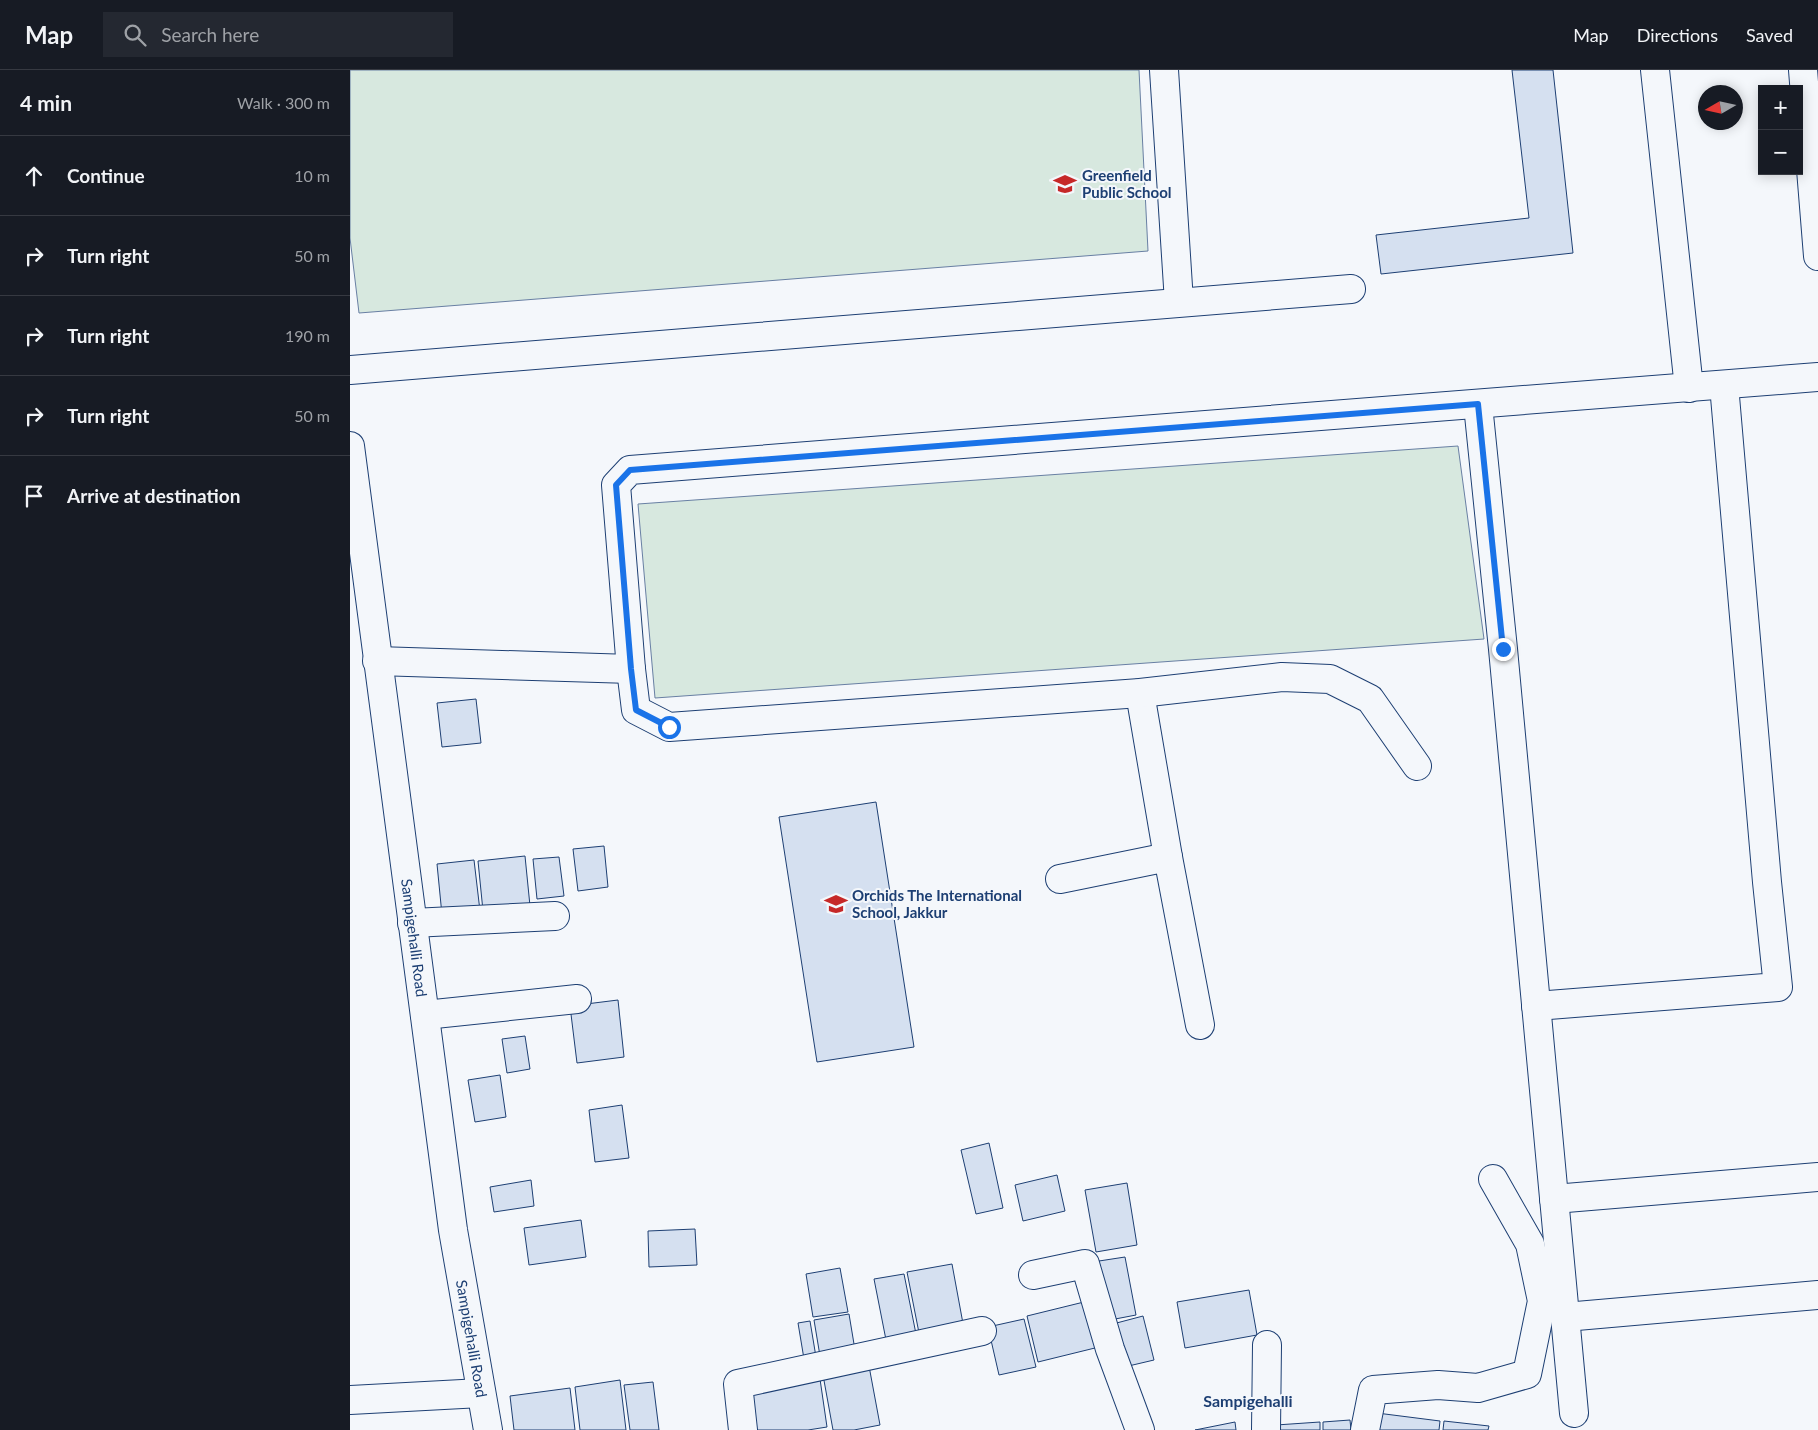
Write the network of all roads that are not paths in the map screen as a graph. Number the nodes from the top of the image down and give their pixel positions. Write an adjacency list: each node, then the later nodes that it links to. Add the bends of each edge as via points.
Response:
1 (1164, 70): 6 (street)
2 (1655, 70): 10 (street)
3 (1803, 70): 4 (street)
4 (1818, 256)
5 (1351, 289): 6 (street)
6 (1179, 302): 7 (street)
7 (350, 370)
8 (1818, 377): 9 (street)
9 (1724, 385): 10 (street); 22 (street, via 1778,988)
10 (1689, 388): 11 (street)
11 (1478, 404): 14 (street, via 630,470 616,485); 22 (street)
12 (350, 446): 13 (street, Sampigehalli Road)
13 (377, 661): 14 (street); 20 (street, Sampigehalli Road)
14 (631, 669): 15 (street, via 636,710 669,727)
15 (1140, 693): 16 (street, via 1282,677 1330,679 1370,699); 17 (street)
16 (1417, 766)
17 (1168, 857): 18 (street); 24 (street)
18 (1060, 879)
19 (555, 916): 20 (street)
20 (412, 924): 23 (street, Sampigehalli Road)
21 (577, 999): 23 (street)
22 (1536, 1006): 27 (street)
23 (425, 1015): 33 (street, Sampigehalli Road, via 453,1230)
24 (1200, 1025)
25 (1818, 1177): 27 (street)
26 (1493, 1179): 40 (street, via 1530,1244 1542,1301 1527,1374 1478,1388 1438,1385 1373,1390)
27 (1554, 1199): 30 (street)
28 (1033, 1275): 38 (street, via 1085,1264 1110,1349)
29 (1818, 1296): 30 (street)
30 (1565, 1317): 35 (street)
31 (982, 1331): 37 (street, via 738,1384)
32 (1267, 1345): 39 (street)
33 (482, 1393): 34 (street); 36 (street, Sampigehalli Road)
34 (350, 1400)
35 (1574, 1413)
36 (488, 1430)
37 (743, 1430)
38 (1140, 1430)
39 (1266, 1430)
40 (1364, 1430)

